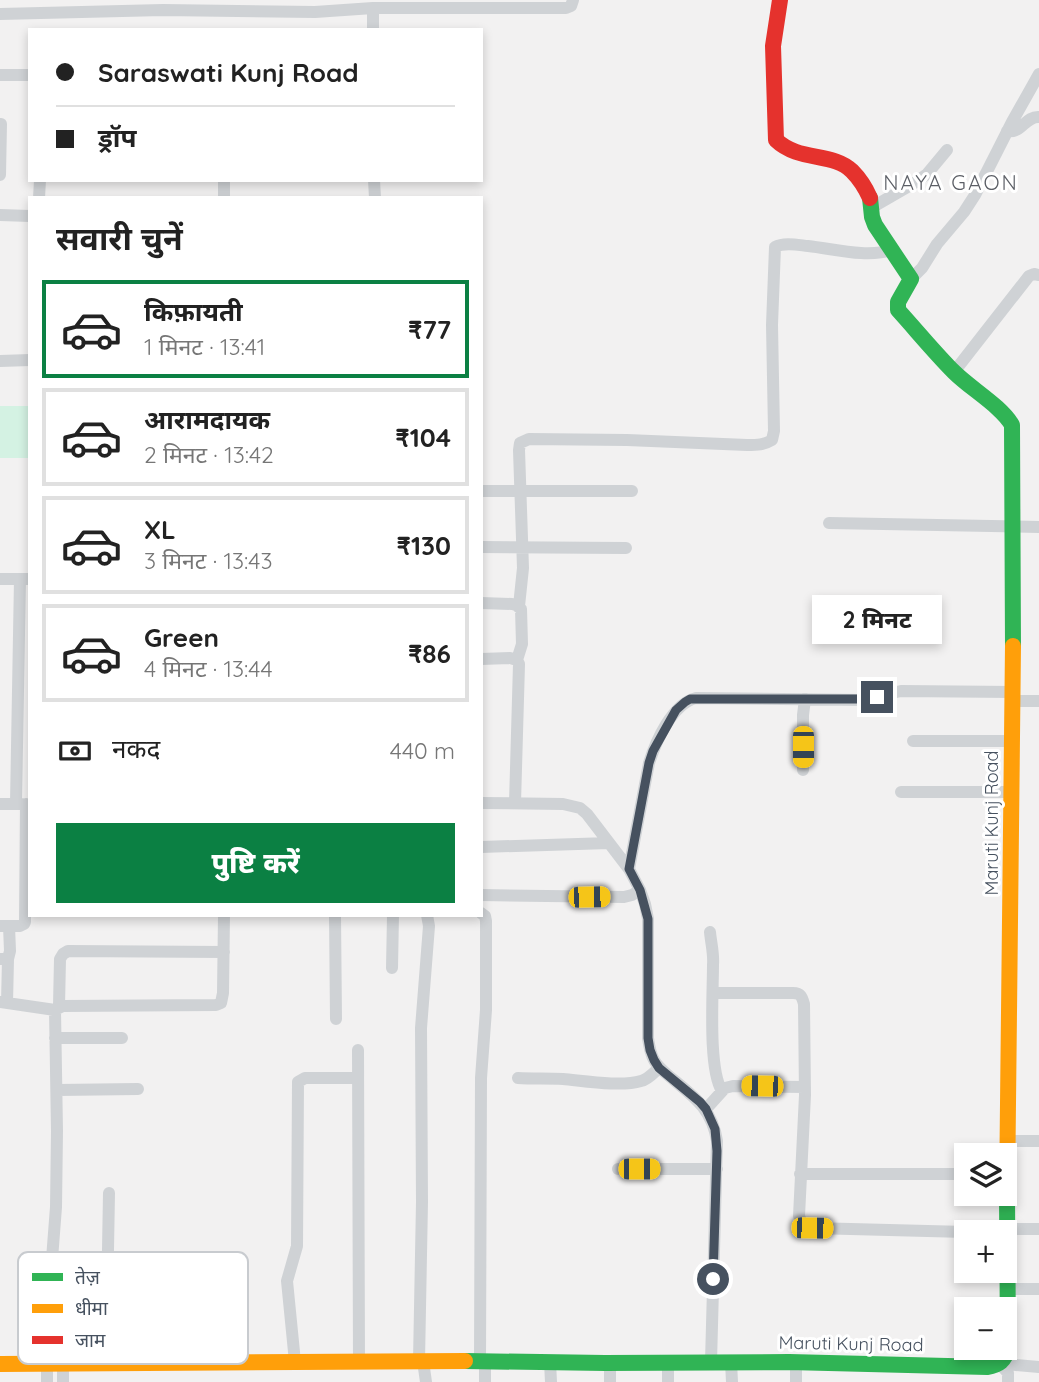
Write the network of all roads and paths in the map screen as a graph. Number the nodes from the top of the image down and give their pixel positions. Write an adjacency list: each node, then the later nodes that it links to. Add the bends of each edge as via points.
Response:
1 (780, 0): 16 (street, via 773,46 776,140 792,152 849,167)
2 (405, 4): 3 (street, via 498,9); 5 (street)
3 (571, 4)
4 (355, 5): 5 (street); 6 (street, via 316,12)
5 (373, 8): 7 (street)
6 (0, 14)
7 (373, 28)
8 (1039, 74): 13 (street)
9 (0, 75): 10 (street)
10 (28, 75)
11 (1039, 117): 13 (street, via 1029,118 1017,131)
12 (1, 124): 15 (street)
13 (1007, 131): 21 (street, via 969,204)
14 (947, 150): 16 (street, via 916,183)
15 (0, 175)
16 (872, 208): 19 (street, via 872,220)
17 (0, 215): 18 (street)
18 (28, 216)
19 (892, 250): 21 (street); 26 (street, via 876,254 775,247 772,440 747,445 525,440 519,446)
20 (1039, 275): 24 (street, via 1029,276)
21 (911, 279): 24 (street, via 896,308)
22 (0, 360): 23 (street)
23 (28, 360)
24 (954, 372): 29 (street, Maruti Kunj Road, via 1012,425)
25 (483, 491): 26 (street)
26 (520, 491): 27 (street); 32 (street)
27 (632, 491)
28 (829, 523): 29 (street)
29 (1012, 527): 30 (street); 41 (street, Maruti Kunj Road)
30 (1039, 527)
31 (483, 547): 32 (street)
32 (523, 547): 33 (street); 37 (street)
33 (626, 548)
34 (0, 579): 35 (street)
35 (25, 579): 38 (street)
36 (483, 603): 37 (street)
37 (519, 606): 40 (street, via 523,644)
38 (25, 639): 52 (street)
39 (483, 659): 40 (street)
40 (517, 660): 50 (street)
41 (1013, 696): 42 (street, via 901,691 861,699); 43 (street); 45 (street, Maruti Kunj Road)
42 (805, 699): 46 (street); 55 (street, via 695,698 680,706 649,763)
43 (1039, 701)
44 (914, 741): 45 (street)
45 (1012, 741): 48 (street, Maruti Kunj Road)
46 (803, 770)
47 (901, 792): 48 (street)
48 (1011, 792): 83 (street, Maruti Kunj Road)
49 (483, 803): 50 (street)
50 (515, 803): 53 (street, via 580,808)
51 (0, 804): 52 (street)
52 (24, 804): 63 (street, via 25,919 22,925)
53 (609, 843): 54 (street); 55 (street)
54 (483, 847)
55 (629, 869): 56 (street)
56 (640, 890): 57 (street, via 624,897); 75 (street, via 648,919 648,1038)
57 (483, 895)
58 (483, 914): 102 (street)
59 (224, 917): 65 (street)
60 (335, 917): 71 (street)
61 (393, 917): 67 (street)
62 (427, 917): 99 (street, via 421,1027)
63 (4, 926): 66 (street, via 10,951)
64 (710, 932): 68 (street)
65 (224, 952): 70 (street, via 219,1004); 70 (street, via 68,951 60,959)
66 (4, 959): 69 (street)
67 (392, 968)
68 (713, 993): 78 (street, via 800,994); 81 (street, via 716,1078)
69 (4, 1003): 70 (street)
70 (57, 1008): 72 (street)
71 (335, 1019)
72 (55, 1038): 73 (street); 80 (street)
73 (122, 1038)
74 (358, 1050): 76 (street)
75 (659, 1068): 77 (street, via 647,1078 628,1083); 82 (street)
76 (358, 1078): 98 (street); 101 (street, via 305,1078 298,1082 297,1246 287,1281)
77 (518, 1078)
78 (805, 1087): 81 (street, via 733,1086); 87 (street)
79 (138, 1089): 80 (street)
80 (57, 1090): 93 (street)
81 (722, 1091): 82 (street)
82 (706, 1109): 86 (street, via 715,1129)
83 (1007, 1141): 84 (street)
84 (1039, 1141)
85 (618, 1169): 86 (street)
86 (717, 1169): 105 (street)
87 (800, 1174): 88 (street); 92 (street, via 799,1216 806,1227)
88 (954, 1174)
89 (108, 1194): 94 (street)
90 (1039, 1229): 91 (street)
91 (1017, 1231)
92 (954, 1232)
93 (53, 1252)
94 (107, 1252)
95 (1007, 1283): 96 (street, Maruti Kunj Road)
96 (1007, 1289): 97 (street); 107 (street, Maruti Kunj Road, via 1008,1348)
97 (1039, 1289)
98 (359, 1361): 99 (street, Maruti Kunj Road); 101 (street, Maruti Kunj Road)
99 (421, 1361): 102 (street, Maruti Kunj Road); 115 (street)
100 (248, 1362): 101 (street, Maruti Kunj Road)
101 (295, 1362)
102 (482, 1362): 103 (street, Maruti Kunj Road); 116 (street)
103 (550, 1362): 108 (street, Maruti Kunj Road); 117 (street)
104 (668, 1362): 105 (street, Maruti Kunj Road); 108 (street, Maruti Kunj Road); 119 (street)
105 (711, 1362): 106 (street, Maruti Kunj Road)
106 (732, 1362): 109 (street, Maruti Kunj Road); 120 (street)
107 (1002, 1362): 109 (street, Maruti Kunj Road, via 988,1367); 112 (street); 122 (street)
108 (610, 1363): 118 (street)
109 (796, 1363): 121 (street)
110 (0, 1364): 111 (street, Maruti Kunj Road)
111 (55, 1364): 113 (street); 114 (street)
112 (1039, 1367)
113 (47, 1382)
114 (63, 1382)
115 (426, 1382)
116 (485, 1382)
117 (551, 1382)
118 (610, 1382)
119 (668, 1382)
120 (732, 1382)
121 (796, 1382)
122 (1008, 1382)

